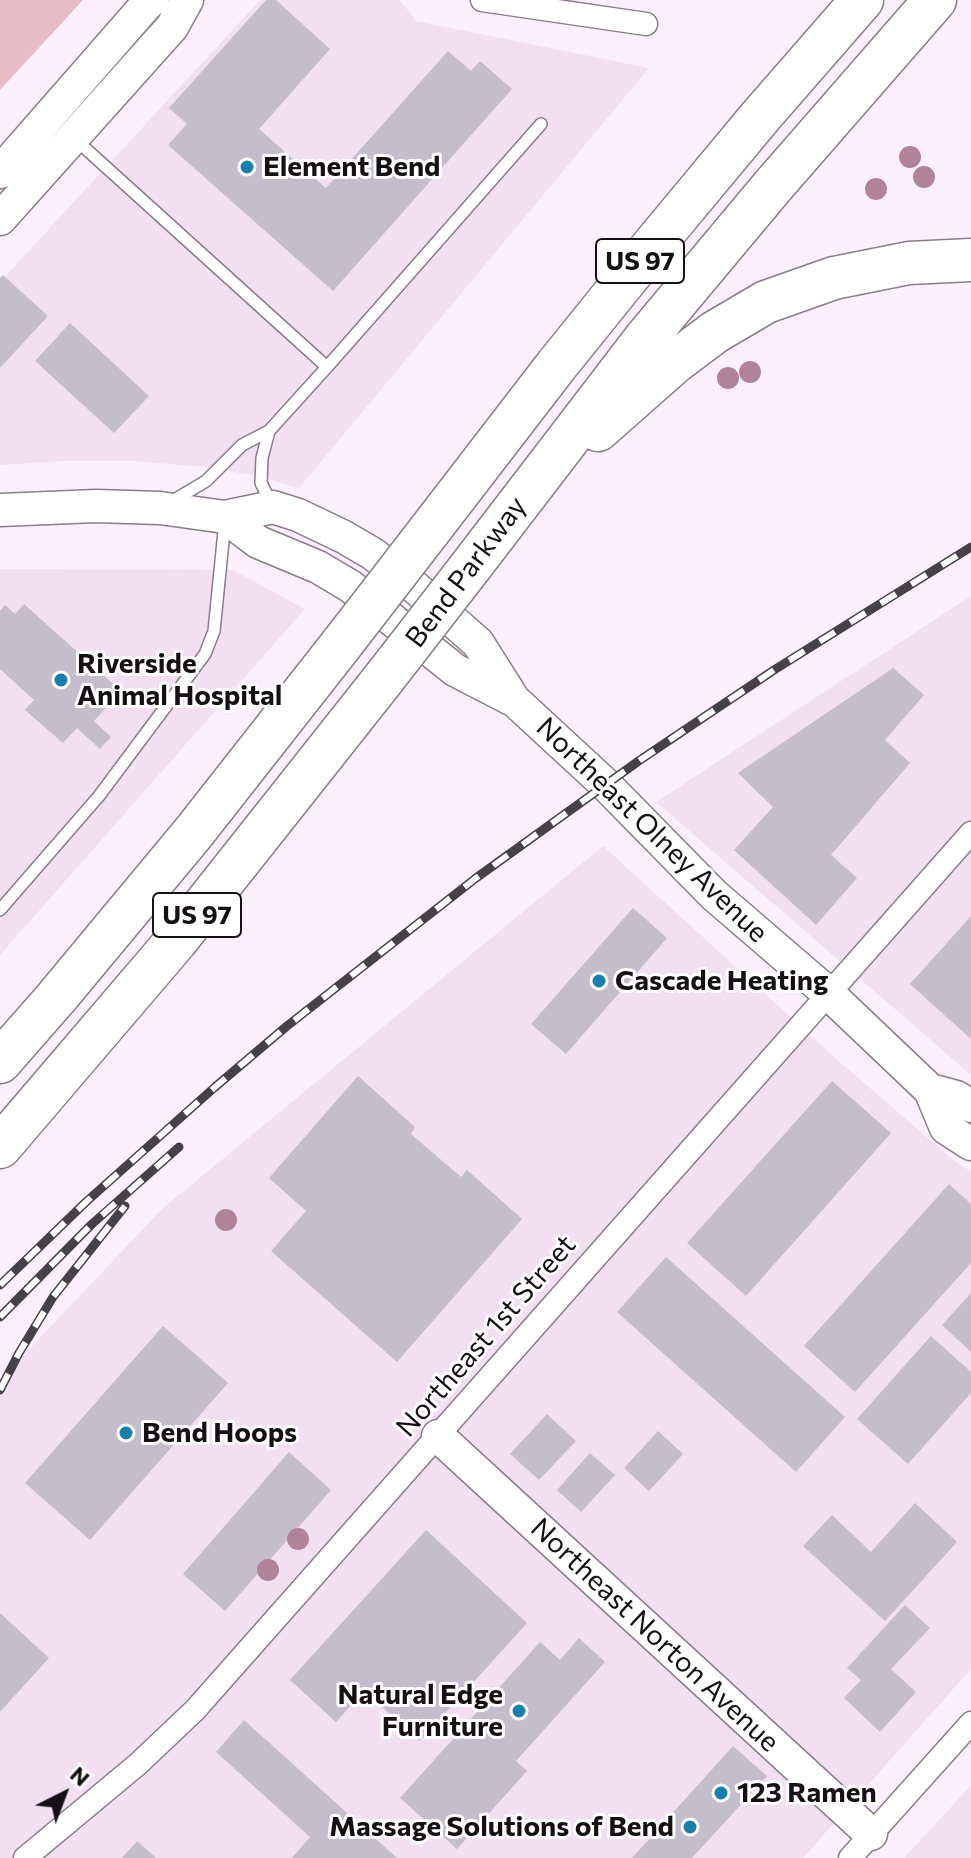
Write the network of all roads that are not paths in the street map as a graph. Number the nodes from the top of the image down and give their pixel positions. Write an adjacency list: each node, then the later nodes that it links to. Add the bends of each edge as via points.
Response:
1 (152, 0): 7 (main road)
2 (187, 0): 9 (main road, via 172,27)
3 (482, 0): 6 (street)
4 (862, 0): 24 (highway, Bend Parkway / US 97, bridge, via 656,242 194,832)
5 (935, 0): 15 (highway, Bend Parkway / US 97, via 655,327)
6 (646, 24)
7 (121, 34): 9 (main road, via 107,71 68,118); 10 (main road)
8 (541, 124): 13 (lane)
9 (73, 137): 11 (main road); 13 (lane)
10 (0, 172)
11 (0, 219)
12 (971, 260): 15 (highway, via 909,263 834,278 766,302 675,362)
13 (327, 367): 14 (lane)
14 (269, 431): 16 (lane, via 261,483); 17 (lane, via 242,445 206,481)
15 (522, 497): 28 (highway, Bend Parkway / US 97, bridge, via 327,753)
16 (273, 507): 19 (main road); 20 (main road, Northeast Olney Avenue, via 344,537 409,582 478,643)
17 (160, 508): 18 (main road); 19 (main road)
18 (0, 510)
19 (225, 517): 20 (main road, Northeast Olney Avenue, via 258,542 350,586 455,670); 22 (lane, via 214,631 205,654 99,796)
20 (514, 700): 23 (main road, Northeast Olney Avenue, via 714,895)
21 (971, 833): 23 (street, Northeast 1st Street)
22 (0, 910)
23 (829, 994): 25 (main road, Northeast Olney Avenue); 29 (street, Northeast 1st Street)
24 (0, 1062)
25 (930, 1090): 26 (main road, Northeast Olney Avenue); 27 (main road, Northeast Olney Avenue, via 946,1128)
26 (971, 1106)
27 (971, 1144)
28 (0, 1147)
29 (438, 1436): 31 (main road, Northeast Norton Avenue); 32 (street, Northeast 1st Street, via 195,1710)
30 (971, 1723): 31 (street)
31 (871, 1834): 33 (street)
32 (25, 1858)
33 (850, 1858)

